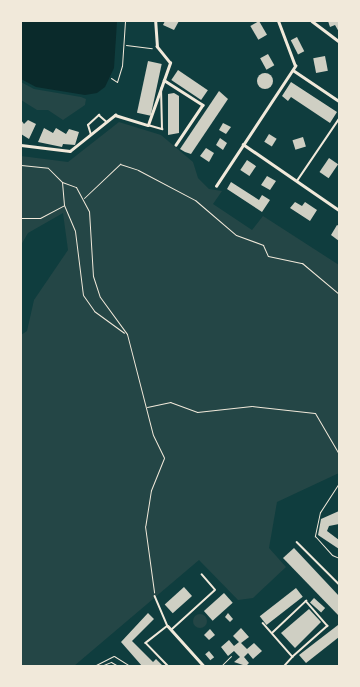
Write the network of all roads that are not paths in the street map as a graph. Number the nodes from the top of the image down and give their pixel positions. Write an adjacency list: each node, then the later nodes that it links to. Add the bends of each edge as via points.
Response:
1 (155, 21): 6 (street, via 157,48 170,59)
2 (278, 21): 5 (street, via 295,58)
3 (312, 21): 4 (street)
4 (339, 41)
5 (293, 70): 8 (street); 13 (street)
6 (164, 80): 7 (street); 15 (street, via 203,105)
7 (161, 88): 11 (street); 11 (lane, via 162,129)
8 (339, 102)
9 (339, 119): 16 (lane)
10 (106, 121): 11 (street, via 115,115); 12 (street); 12 (lane, via 99,115 88,125)
11 (148, 125)
12 (91, 135): 14 (street, via 70,151)
13 (243, 144): 16 (street); 17 (street)
14 (21, 145)
15 (176, 145)
16 (297, 181): 18 (street)
17 (216, 186)
18 (339, 210)
19 (297, 542): 21 (lane)
20 (202, 575): 25 (lane, via 215,590)
21 (339, 584)
22 (155, 596): 24 (lane)
23 (263, 623): 26 (lane)
24 (168, 626): 25 (street); 28 (lane, via 146,643)
25 (171, 630): 29 (street)
26 (272, 633): 27 (lane); 27 (lane, via 306,601 328,626)
27 (293, 656): 30 (lane)
28 (168, 666)
29 (204, 666)
30 (285, 666)

